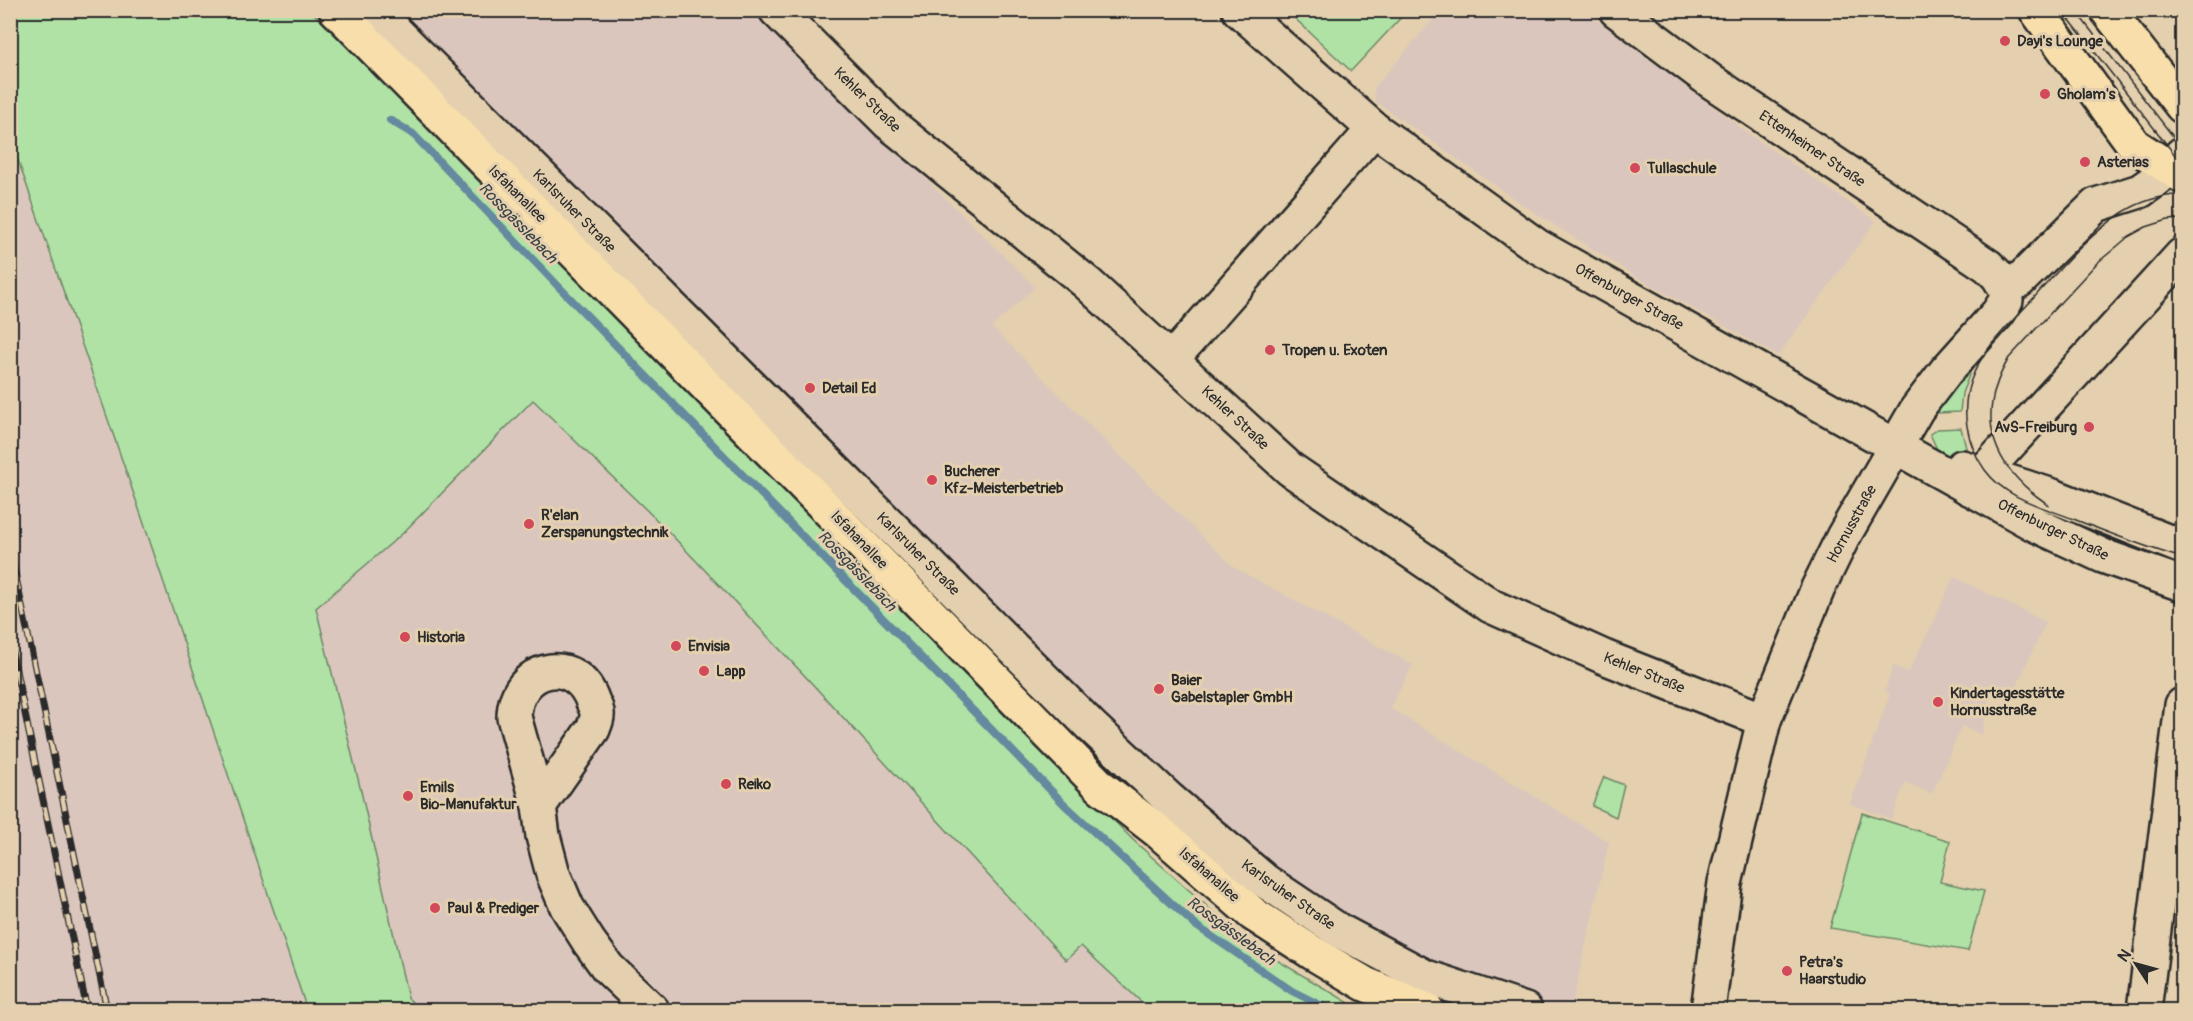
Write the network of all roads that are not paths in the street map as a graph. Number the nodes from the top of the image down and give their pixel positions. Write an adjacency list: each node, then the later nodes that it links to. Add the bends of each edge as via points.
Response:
1 (336, 10): 22 (main road, Isfahanallee, via 1101,787 1253,914 1365,984)
2 (374, 10): 23 (street, Karlsruher Straße, via 1090,725 1249,870 1338,930 1426,977)
3 (776, 10): 13 (street, Kehler Straße, via 889,123 1087,283)
4 (1239, 10): 9 (street, Offenburger Straße)
5 (1616, 10): 12 (street, Ettenheimer Straße, via 1713,82 1988,266)
6 (2036, 10): 10 (main road, via 2134,145)
7 (2107, 10): 8 (main road)
8 (2182, 106)
9 (1374, 129): 13 (street); 14 (street, Offenburger Straße, via 1538,246)
10 (2178, 166): 12 (street, Hornusstraße, via 2140,191 2096,205)
11 (2182, 255): 15 (street)
12 (2006, 289): 14 (street, Hornusstraße, via 2007,301 1940,378 1917,409)
13 (1172, 359): 19 (street, Kehler Straße, via 1290,469 1491,606 1604,657)
14 (1897, 447): 15 (street, Offenburger Straße); 19 (street, Hornusstraße, via 1843,537 1818,588)
15 (1975, 480): 16 (street, Offenburger Straße, via 2061,498); 17 (street, Offenburger Straße, via 2073,543)
16 (2182, 547)
17 (2182, 584)
18 (2182, 705): 25 (street)
19 (1764, 720): 24 (street, Hornusstraße, via 1725,883)
20 (539, 806): 21 (street, via 553,874 567,907 608,968)
21 (652, 1011)
22 (1427, 1011)
23 (1525, 1011)
24 (1708, 1011)
25 (2144, 1011)

